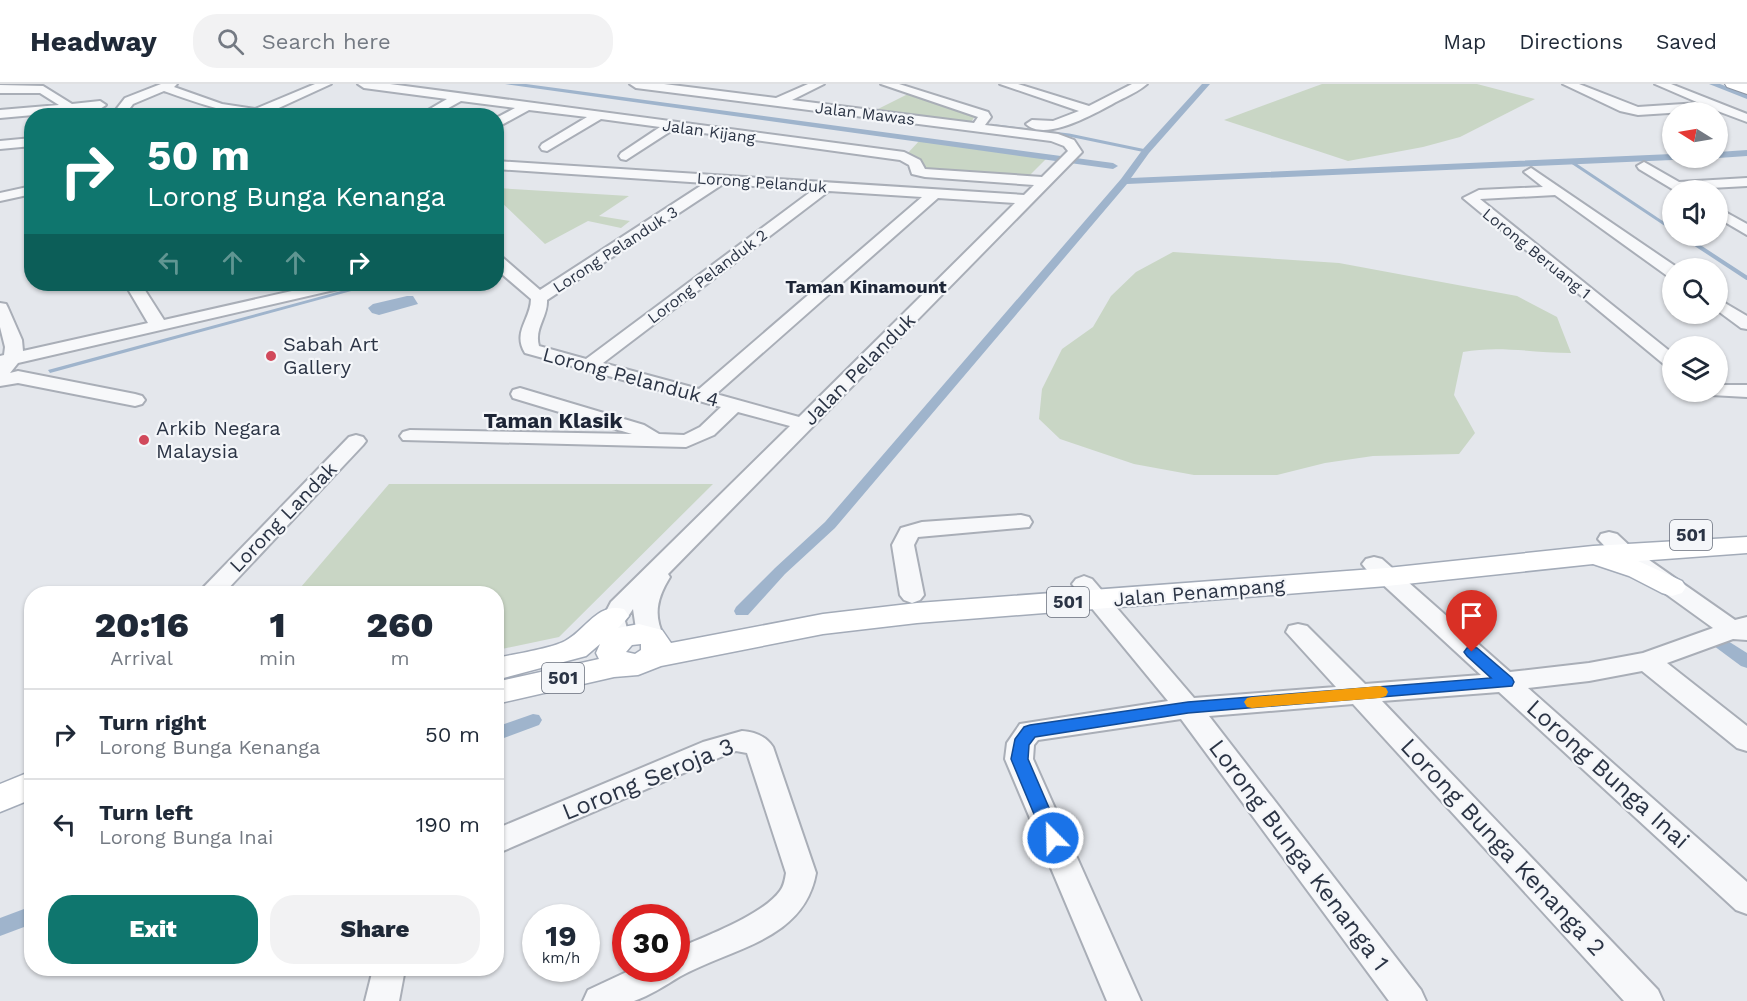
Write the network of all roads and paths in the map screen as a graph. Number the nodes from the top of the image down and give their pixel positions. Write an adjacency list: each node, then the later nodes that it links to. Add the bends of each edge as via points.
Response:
1 (325, 84): 27 (street)
2 (364, 84): 19 (street, Jalan Kijang)
3 (636, 84): 17 (street, Jalan Mawas)
4 (718, 84): 17 (street)
5 (818, 84): 20 (street)
6 (887, 84): 16 (street)
7 (1006, 84): 18 (street)
8 (1056, 84): 18 (street)
9 (1141, 84): 29 (street)
10 (1569, 84): 33 (street, via 1624,108)
11 (1661, 84): 21 (street)
12 (1733, 84): 15 (highway)
13 (167, 85): 25 (street, via 129,100); 26 (street)
14 (0, 89): 24 (street, via 43,90 66,104)
15 (1747, 89)
16 (906, 91): 32 (street); 38 (street, via 984,115)
17 (698, 92): 20 (street, Jalan Mawas)
18 (1032, 92): 29 (street)
19 (459, 97): 23 (street, Jalan Kijang); 28 (street)
20 (778, 102): 32 (street, Jalan Mawas)
21 (1706, 102)
22 (100, 105): 24 (street)
23 (527, 106): 35 (street, Jalan Kijang); 37 (street)
24 (63, 108)
25 (123, 108)
26 (226, 108)
27 (269, 108)
28 (439, 108)
29 (1091, 111): 38 (street, via 1053,125)
30 (1728, 111): 36 (street)
31 (24, 112): 34 (street)
32 (863, 112): 38 (street, Jalan Mawas)
33 (1662, 112)
34 (0, 114)
35 (598, 116): 39 (street, Jalan Kijang); 42 (street)
36 (1747, 118)
37 (504, 119)
38 (980, 123): 44 (street, Jalan Mawas, via 1053,136 1069,143)
39 (670, 126): 43 (street); 50 (street, Jalan Kijang, via 904,156 915,163 917,171 925,173)
40 (24, 143): 41 (street)
41 (0, 145)
42 (547, 147)
43 (626, 156)
44 (1071, 157): 50 (street, Jalan Pelanduk)
45 (504, 166): 48 (street, Lorong Pelanduk)
46 (1644, 166): 49 (street)
47 (1531, 172): 54 (street)
48 (722, 180): 53 (street, Lorong Pelanduk); 66 (street, Lorong Pelanduk 3)
49 (1667, 180)
50 (1046, 182): 58 (street, Jalan Pelanduk)
51 (1747, 182): 52 (street)
52 (1728, 184)
53 (826, 187): 57 (street, Lorong Pelanduk); 74 (street, Lorong Pelanduk 2)
54 (1556, 190): 61 (street); 72 (street, Lorong Beruang 1, via 1479,194 1470,198)
55 (24, 191): 56 (street)
56 (4, 193)
57 (934, 194): 58 (street, Lorong Pelanduk); 79 (street)
58 (1028, 201): 82 (street, Jalan Pelanduk)
59 (1728, 218): 60 (street)
60 (1747, 230)
61 (1662, 265)
62 (504, 267): 66 (street)
63 (137, 291): 71 (street)
64 (274, 291): 67 (street)
65 (313, 291): 67 (street)
66 (539, 298): 74 (street, Lorong Pelanduk 4, via 540,304 527,328 531,349)
67 (280, 299): 71 (street)
68 (0, 308): 73 (street, via 16,349)
69 (1728, 311): 70 (street)
70 (1747, 324)
71 (159, 326): 73 (street)
72 (1662, 354)
73 (4, 363)
74 (588, 366): 79 (street, Lorong Pelanduk 4)
75 (0, 380): 80 (street, via 18,377)
76 (1728, 391): 77 (street)
77 (1747, 392)
78 (520, 394): 85 (street, via 637,429)
79 (702, 396): 81 (street, Lorong Pelanduk 4)
80 (135, 400)
81 (735, 405): 82 (street, Lorong Pelanduk 4); 85 (street, via 698,438)
82 (804, 424): 90 (street, Jalan Pelanduk)
83 (410, 436): 85 (street)
84 (356, 441): 92 (street, Lorong Landak)
85 (661, 441)
86 (1021, 522): 95 (street, via 909,533 903,544)
87 (1747, 531): 89 (main road, Jalan Penampang / 501)
88 (1747, 545): 89 (main road, Jalan Penampang / 501)
89 (1619, 547): 91 (main road, Jalan Penampang / 501); 93 (main road, via 1639,570); 97 (street)
90 (676, 551): 99 (street, Jalan Pelanduk); 99 (street, Jalan Pelanduk, via 648,597)
91 (1380, 570): 94 (main road, Jalan Penampang / 501); 103 (street, Lorong Bunga Inai)
92 (217, 586)
93 (1672, 587): 97 (street)
94 (1090, 592): 95 (main road, Jalan Penampang / 501); 96 (main road, Jalan Penampang / 501, via 824,624); 106 (street, Lorong Bunga Kenanga 1)
95 (912, 595): 96 (main road, Jalan Penampang / 501, via 820,607)
96 (757, 627): 99 (main road, Jalan Penampang / 501)
97 (1743, 629): 100 (street)
98 (1298, 632): 105 (street, Lorong Bunga Kenanga 2)
99 (644, 642): 101 (main road, via 575,649); 102 (main road, Jalan Penampang / 501); 104 (main road, Jalan Penampang / 501, via 614,666)
100 (1647, 661): 103 (street); 107 (street)
101 (504, 667)
102 (504, 676)
103 (1506, 682): 105 (street); 115 (street, Lorong Bunga Inai)
104 (504, 691)
105 (1359, 694): 106 (street); 123 (street, Lorong Bunga Kenanga 2)
106 (1188, 708): 121 (street, via 1030,731 1021,743 1019,759); 122 (street, Lorong Bunga Kenanga 1)
107 (1747, 741)
108 (24, 784): 110 (main road)
109 (24, 787): 111 (main road)
110 (0, 789)
111 (0, 799)
112 (24, 800): 113 (main road)
113 (0, 805)
114 (504, 839): 116 (street, Lorong Seroja 3, via 713,749 742,740 752,742 759,747 801,873 799,888 774,917)
115 (1747, 901)
116 (690, 957)
117 (387, 976): 119 (street)
118 (639, 982): 120 (street)
119 (382, 1001)
120 (600, 1001)
121 (1124, 1001)
122 (1409, 1001)
123 (1646, 1001)

